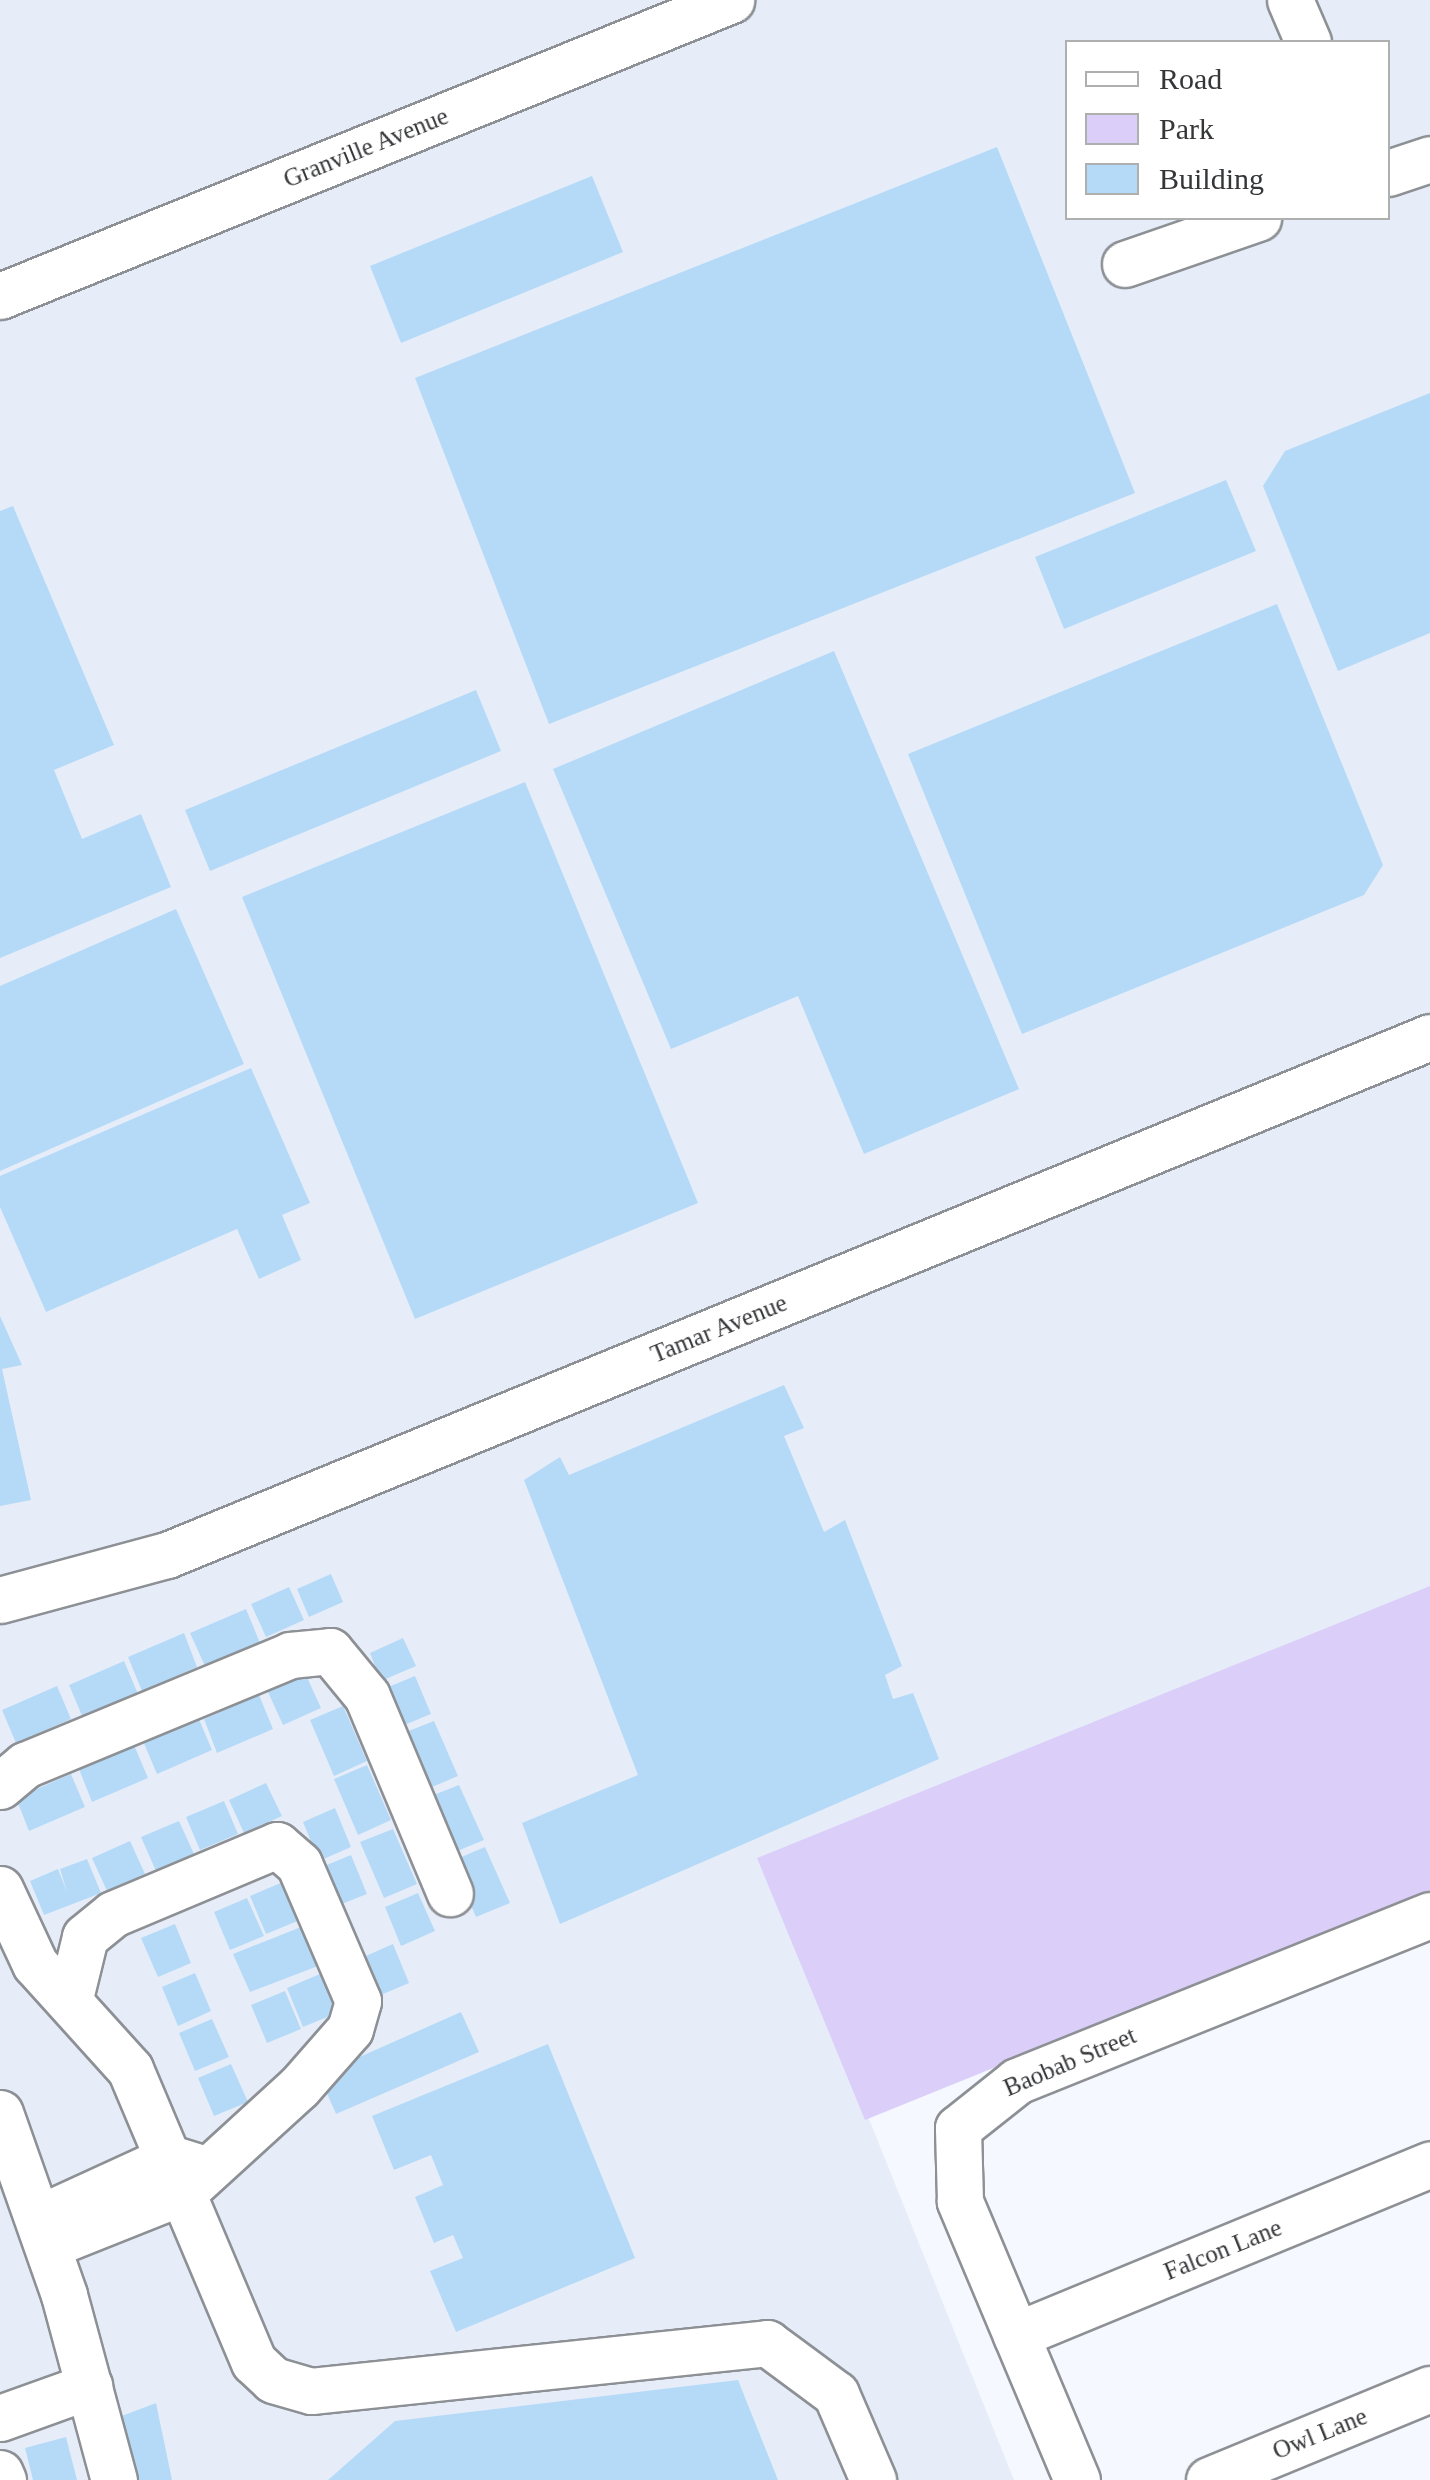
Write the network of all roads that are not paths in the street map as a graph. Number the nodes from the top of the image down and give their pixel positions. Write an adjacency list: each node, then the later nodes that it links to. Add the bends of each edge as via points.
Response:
1 (731, 0): 8 (street, Granville Avenue)
2 (1290, 0): 3 (street)
3 (1307, 40)
4 (1430, 159): 5 (street)
5 (1390, 172)
6 (1252, 220): 7 (street)
7 (1125, 264)
8 (0, 296)
9 (1430, 1037): 10 (street, Tamar Avenue, via 167,1555)
10 (0, 1600)
11 (0, 1786): 13 (street, via 25,1765 272,1663 330,1651 367,1696)
12 (0, 1888): 15 (street, via 36,1964)
13 (450, 1893)
14 (1430, 1915): 20 (street, Baobab Street, via 1017,2081 970,2112 958,2128 953,2170)
15 (70, 1998): 18 (street, via 117,2047); 18 (street, via 86,1937 113,1914 254,1850 277,1846 293,1855 351,1972 356,2018 299,2087)
16 (0, 2113): 19 (street)
17 (1430, 2164): 20 (street, Falcon Lane)
18 (186, 2172): 19 (street); 27 (street, via 254,2362 285,2387 767,2343 836,2394)
19 (44, 2232): 21 (street)
20 (1016, 2336): 28 (street, Baobab Street)
21 (88, 2386): 23 (street); 26 (street)
22 (1430, 2389): 29 (street, Owl Lane)
23 (0, 2418)
24 (0, 2473): 25 (street)
25 (3, 2480)
26 (114, 2480)
27 (873, 2480)
28 (1076, 2480)
29 (1209, 2480)

